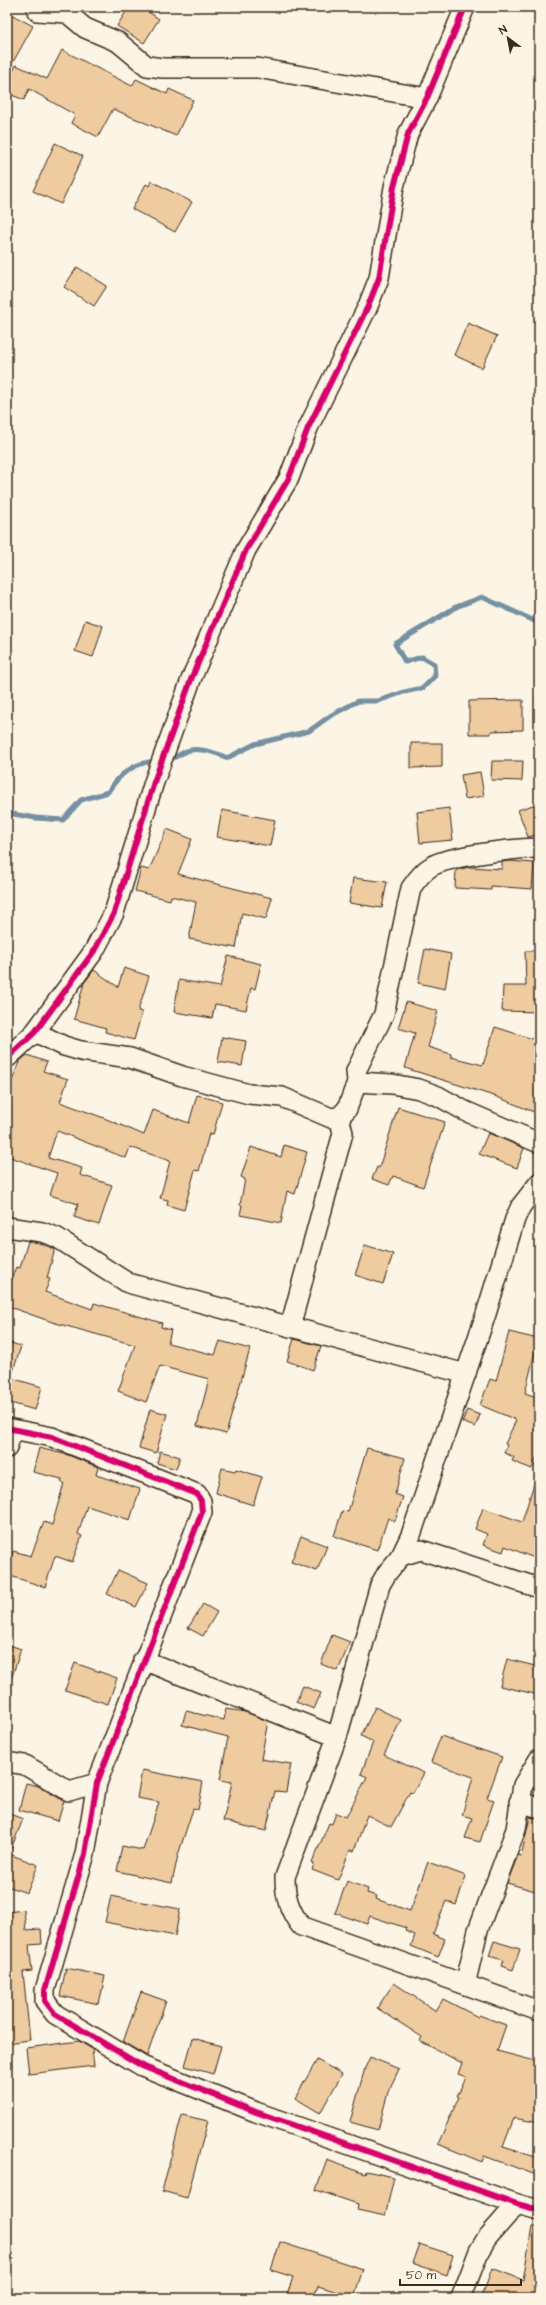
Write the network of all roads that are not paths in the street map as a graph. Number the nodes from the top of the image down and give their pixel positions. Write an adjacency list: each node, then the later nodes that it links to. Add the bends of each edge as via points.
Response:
1 (465, 7): 3 (street)
2 (37, 11): 3 (street, via 67,13 85,28 118,42 146,66 257,68)
3 (427, 98): 5 (street, via 408,134 401,158 379,278 368,306 320,401 289,478 246,550 192,677 154,782 114,913 94,951)
4 (539, 848): 7 (street, via 448,860 433,865 421,875 411,888 384,1014 356,1071)
5 (35, 1032): 6 (street); 8 (street, via 80,1051 130,1058 182,1076 249,1094 282,1097 330,1118)
6 (7, 1058)
7 (357, 1082): 8 (street, via 347,1110); 9 (street, via 419,1089)
8 (339, 1117): 12 (street, via 343,1133)
9 (539, 1143)
10 (539, 1183): 13 (street, via 521,1206 515,1219)
11 (7, 1227): 12 (street, via 42,1232 56,1237 128,1283)
12 (290, 1327): 13 (street)
13 (466, 1374): 15 (street)
14 (9, 1436): 17 (street, via 52,1437 197,1494 202,1512)
15 (416, 1543): 16 (street); 18 (street, via 401,1556 380,1585)
16 (539, 1588)
17 (143, 1660): 18 (street); 21 (street)
18 (337, 1737): 24 (street, via 285,1877 285,1893 291,1913 301,1926)
19 (539, 1759): 22 (street, via 523,1785)
20 (7, 1762): 21 (street, via 25,1765 69,1791)
21 (97, 1783): 26 (street, via 86,1854 45,1990 45,2001 55,2014 142,2066 256,2112)
22 (519, 1802): 23 (street); 24 (street, via 516,1829 478,1930)
23 (539, 1808)
24 (465, 1986): 25 (street)
25 (539, 2011)
26 (517, 2204): 27 (street); 28 (street, via 479,2251)
27 (539, 2210)
28 (461, 2298)

